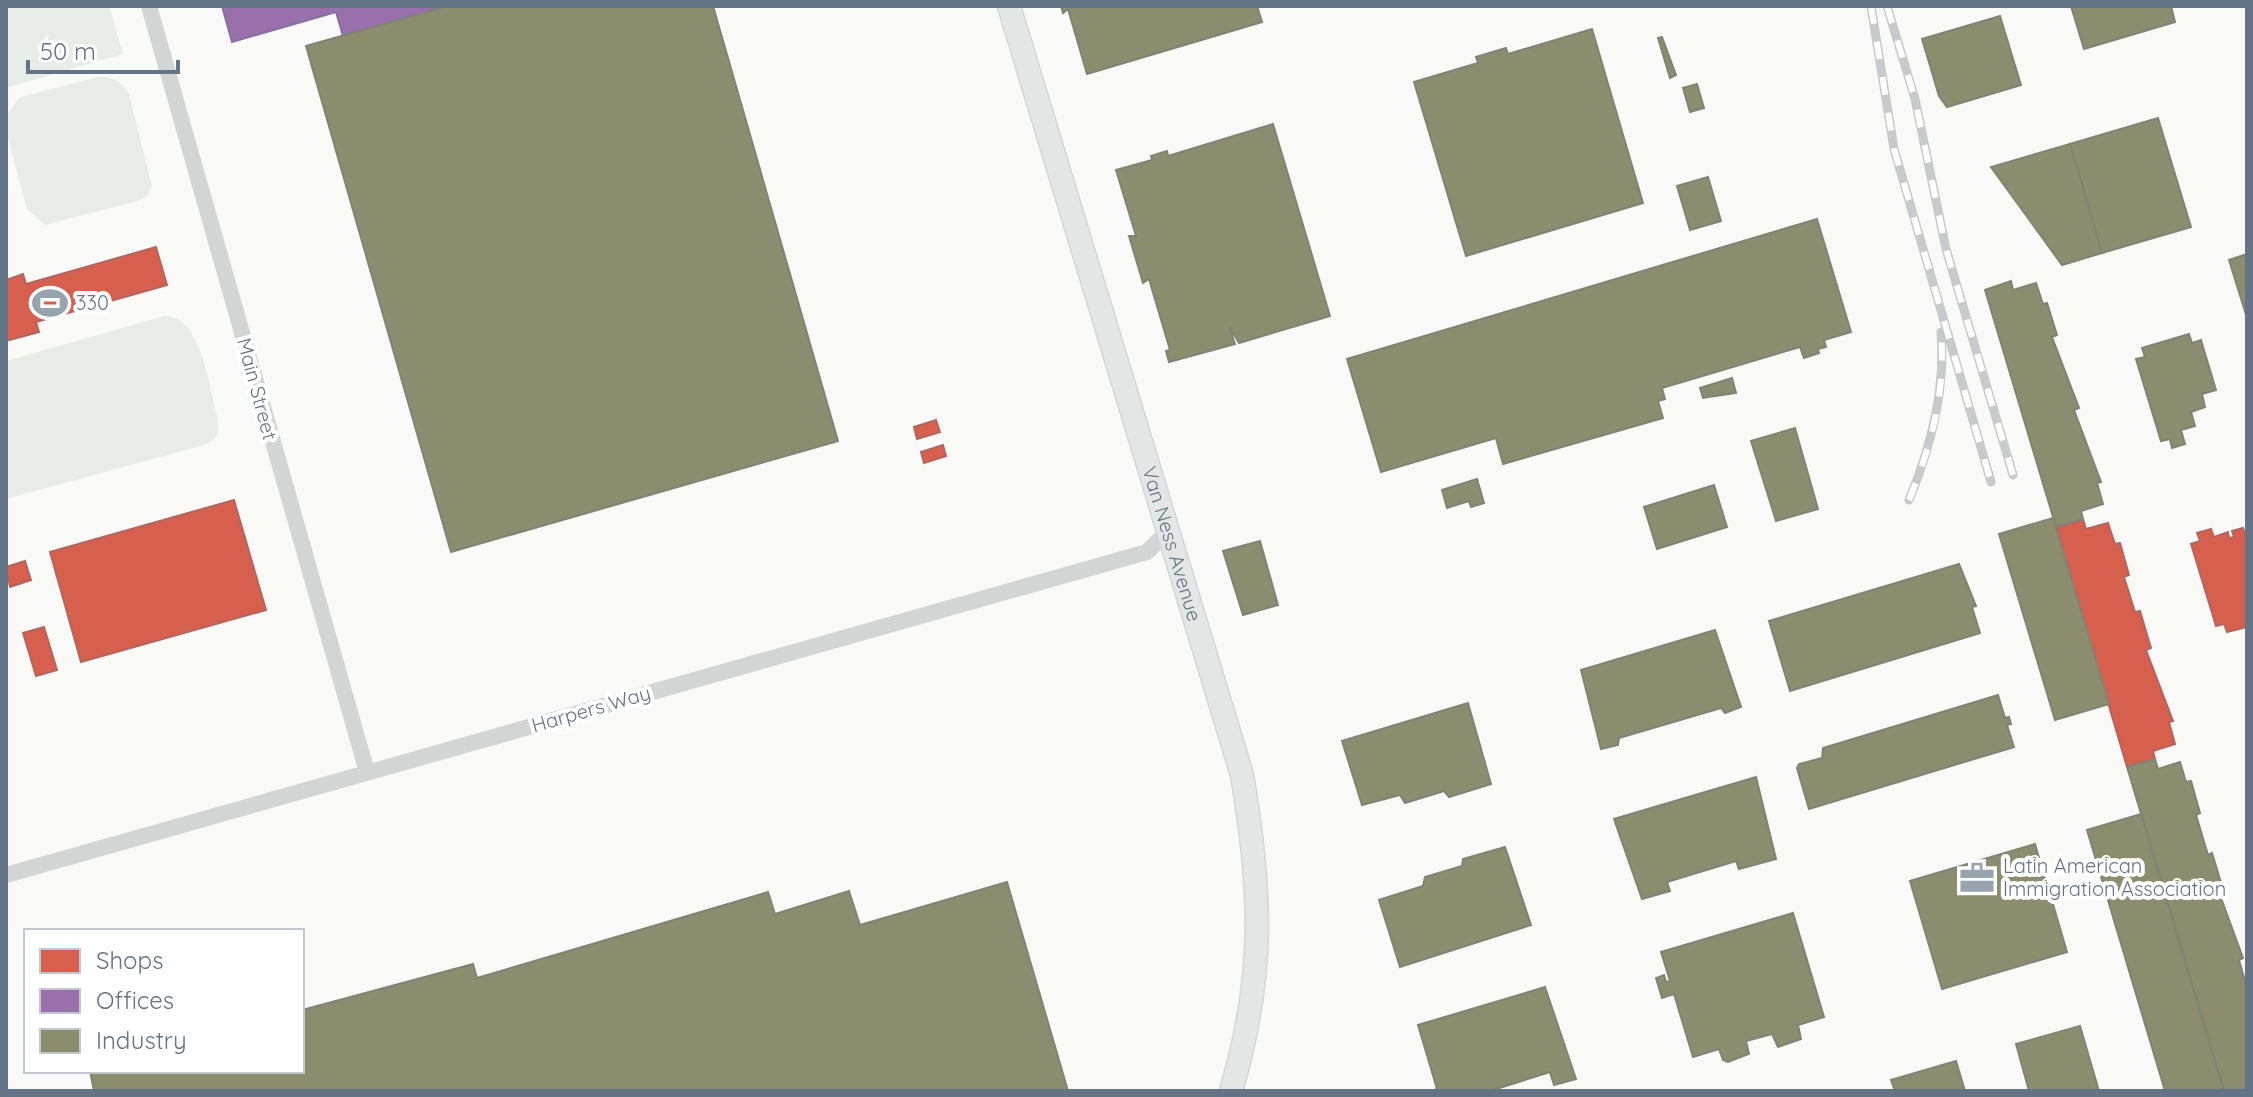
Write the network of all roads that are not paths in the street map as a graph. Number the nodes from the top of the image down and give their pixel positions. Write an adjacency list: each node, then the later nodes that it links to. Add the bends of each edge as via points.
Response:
1 (149, 6): 4 (street, Main Street)
2 (1009, 6): 3 (main road, Van Ness Avenue)
3 (1169, 530): 4 (street, Harpers Way, via 1147,552); 6 (main road, Van Ness Avenue, via 1242,775 1254,845 1257,975)
4 (367, 772): 5 (street, Harpers Way)
5 (6, 875)
6 (1232, 1091)

